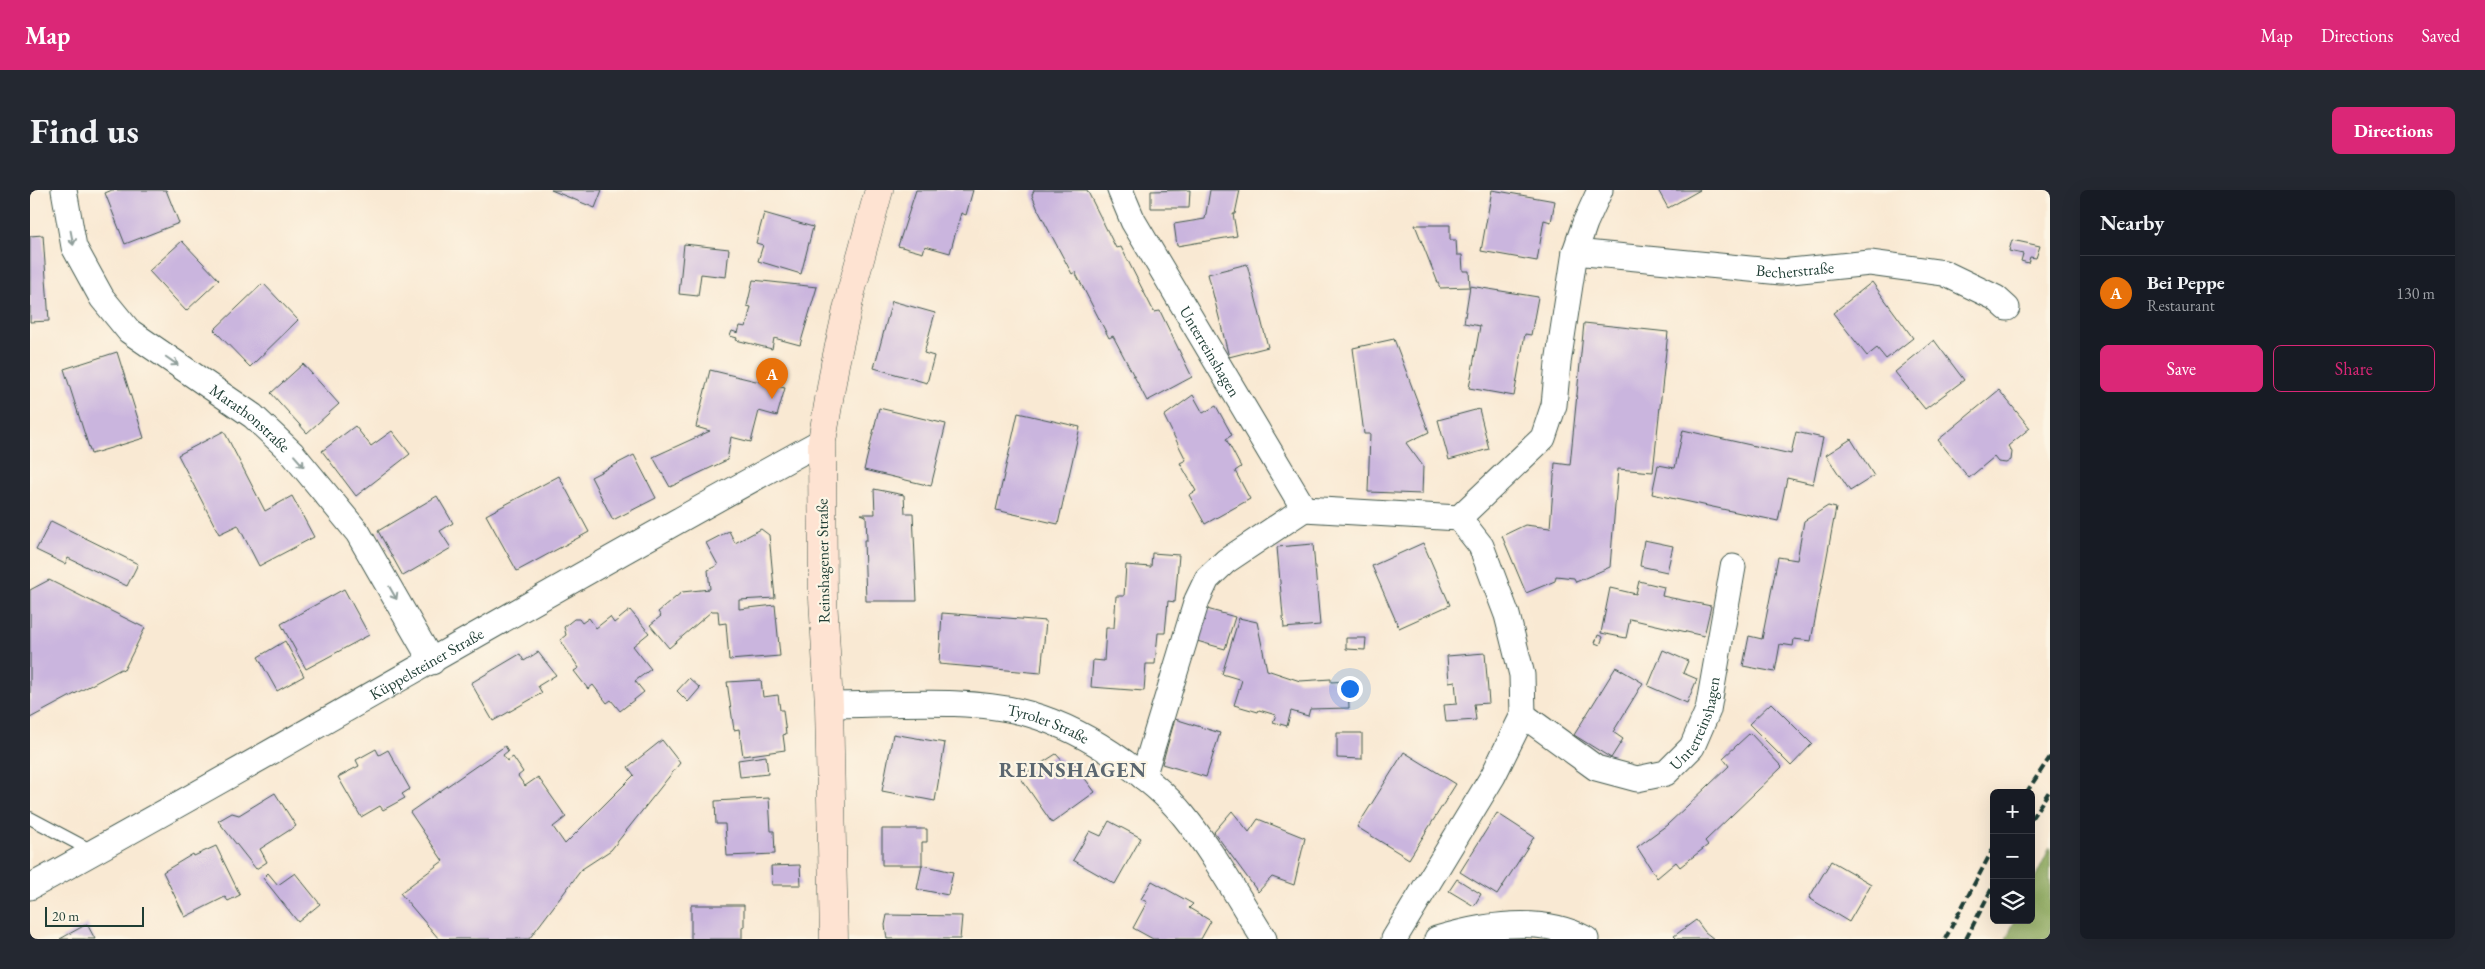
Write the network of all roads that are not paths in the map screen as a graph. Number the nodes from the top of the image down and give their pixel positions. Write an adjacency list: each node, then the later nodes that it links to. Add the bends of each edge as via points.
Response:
1 (64, 190): 11 (street, Marathonstraße, one-way to 11, via 74,247 102,298 129,331 253,416 292,453 358,533)
2 (879, 190): 7 (main road, Reinshagener Straße, via 851,292)
3 (1120, 190): 8 (street, Unterreinshagen, via 1133,221)
4 (1600, 190): 5 (street)
5 (1575, 252): 6 (street, Becherstraße, via 1781,272 1870,263 1944,273 1996,298); 9 (street, via 1554,405 1543,438)
6 (2007, 308)
7 (822, 441): 11 (street, Küppelsteiner Straße, via 671,523); 12 (main road, Reinshagener Straße, via 823,598)
8 (1304, 510): 9 (street); 14 (street, via 1226,561 1207,579 1197,600)
9 (1459, 518): 13 (street, via 1481,546 1508,614 1522,675)
10 (1733, 567): 13 (street, Unterreinshagen, via 1708,710 1692,747 1666,773 1637,779 1596,768)
11 (432, 662): 16 (street, Küppelsteiner Straße)
12 (829, 705): 14 (street, Tyroler Straße, via 956,705 1029,714 1071,730); 18 (main road, Reinshagener Straße)
13 (1523, 715): 20 (street, via 1493,776)
14 (1143, 776): 19 (street, Tyroler Straße, via 1183,815)
15 (30, 818): 16 (lane)
16 (94, 852): 17 (street, Küppelsteiner Straße)
17 (30, 887)
18 (834, 939)
19 (1264, 939)
20 (1394, 939)
21 (1437, 939): 22 (street, via 1471,930 1528,925 1561,929)
22 (1586, 939)

